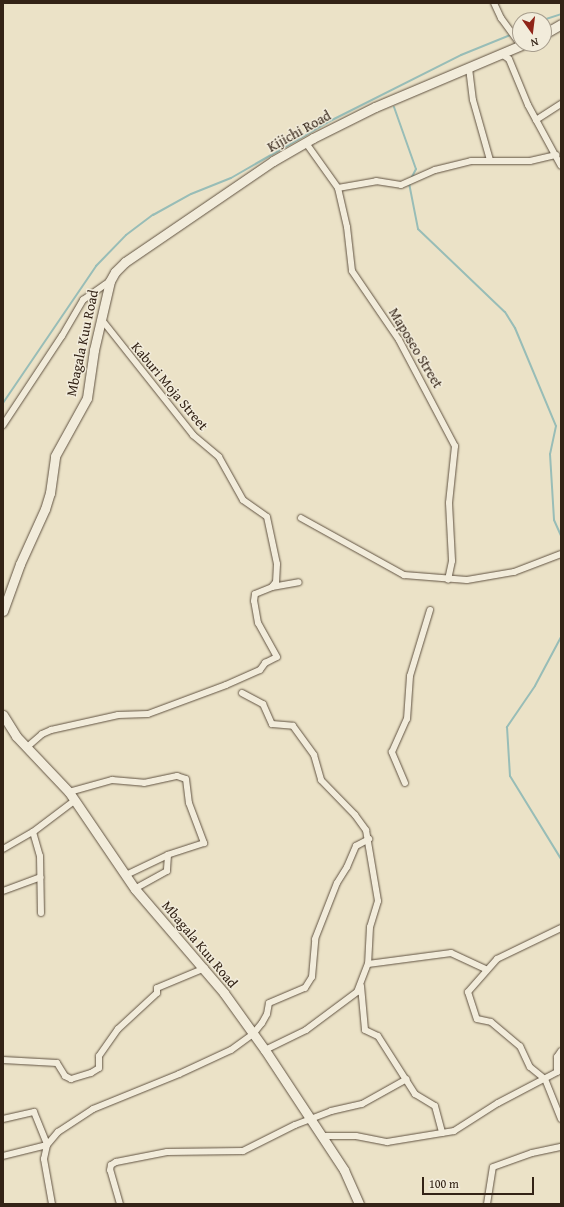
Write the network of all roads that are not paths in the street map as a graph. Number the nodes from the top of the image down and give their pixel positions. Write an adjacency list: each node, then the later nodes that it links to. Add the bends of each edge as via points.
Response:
1 (494, 3): 4 (street)
2 (561, 24): 3 (street)
3 (552, 29)
4 (512, 32)
5 (512, 50): 6 (street, Kijichi Road)
6 (503, 54): 7 (street, Kijichi Road); 9 (street, via 509,59)
7 (469, 68): 10 (street, Kijichi Road, via 375,107); 12 (street, via 474,100)
8 (561, 104): 9 (street)
9 (536, 120): 11 (street)
10 (306, 143): 14 (street, Maposeo Street); 15 (street, Kijichi Road, via 273,161 125,262)
11 (556, 155): 12 (street, via 530,161); 13 (street)
12 (490, 160): 14 (street, via 445,167 401,185 376,181)
13 (561, 166)
14 (338, 188): 20 (street, Maposeo Street, via 347,226 348,259 352,271 399,340 455,446 449,503 452,561)
15 (110, 281): 16 (street, Mbagala Kuu Road); 17 (street, via 86,296)
16 (102, 320): 22 (street, Kaburi Moja Street, via 192,435 219,457 243,500 267,517 277,564 276,582); 24 (street, Mbagala Kuu Road, via 94,350 87,398 55,456 46,510 20,564)
17 (3, 425)
18 (301, 518): 20 (street, via 404,575)
19 (561, 554): 20 (street, via 514,572 467,580)
20 (448, 580)
21 (299, 582): 22 (street)
22 (272, 587): 27 (street, via 255,594 258,623 276,657 265,663 260,670 148,714 118,715 51,730 42,734)
23 (430, 610): 28 (street, via 410,676 407,719 392,752)
24 (3, 611)
25 (242, 693): 32 (street, via 263,704 272,724 293,726 314,755 321,780 356,815)
26 (3, 715): 27 (street, Mbagala Kuu Road)
27 (26, 748): 29 (street, Mbagala Kuu Road)
28 (405, 782)
29 (69, 792): 30 (street, Mbagala Kuu Road); 34 (street, via 112,780 144,783 184,777 189,803 205,841 196,847)
30 (74, 800): 31 (street); 35 (street, Mbagala Kuu Road)
31 (33, 832): 33 (street); 36 (street, via 39,850)
32 (369, 839): 41 (street, via 378,901 370,927); 45 (street, via 356,846 337,883 315,940 312,977 309,983 296,994 269,1003 266,1018)
33 (3, 849)
34 (168, 855): 35 (street); 37 (street, via 167,871)
35 (126, 875): 37 (street, Mbagala Kuu Road)
36 (41, 876): 38 (street); 39 (street)
37 (135, 889): 42 (street, Mbagala Kuu Road)
38 (3, 891)
39 (41, 913)
40 (561, 928): 43 (street, via 497,959)
41 (368, 964): 43 (street, via 451,953); 44 (street)
42 (205, 968): 45 (street, Mbagala Kuu Road); 48 (street, via 157,988 155,996 118,1029 99,1056 100,1068 91,1073 70,1078 57,1063)
43 (486, 969): 49 (street, via 468,992 477,1019 491,1022 520,1046 530,1067)
44 (361, 986): 46 (street, via 321,1020 291,1039); 50 (street, via 365,1030 378,1036)
45 (253, 1034): 46 (street, Mbagala Kuu Road); 56 (street, via 231,1050 180,1074 93,1109 58,1132)
46 (265, 1050): 52 (street, Mbagala Kuu Road)
47 (561, 1051): 49 (street, via 558,1057 558,1072)
48 (3, 1060)
49 (545, 1078): 53 (street); 54 (street, via 498,1103 456,1130)
50 (407, 1079): 52 (street, via 357,1106); 54 (street, via 415,1094 435,1106)
51 (3, 1119): 56 (street, via 8,1120 34,1112)
52 (310, 1119): 55 (street, Mbagala Kuu Road); 60 (street, via 243,1151 167,1152 113,1163 111,1175)
53 (561, 1119)
54 (442, 1134): 55 (street, via 387,1142 356,1136)
55 (322, 1136): 61 (street, Mbagala Kuu Road, via 344,1170)
56 (47, 1145): 58 (street); 59 (street, via 44,1169)
57 (561, 1147): 62 (street, via 532,1152 493,1167)
58 (3, 1156)
59 (52, 1204)
60 (120, 1204)
61 (359, 1204)
62 (487, 1204)

